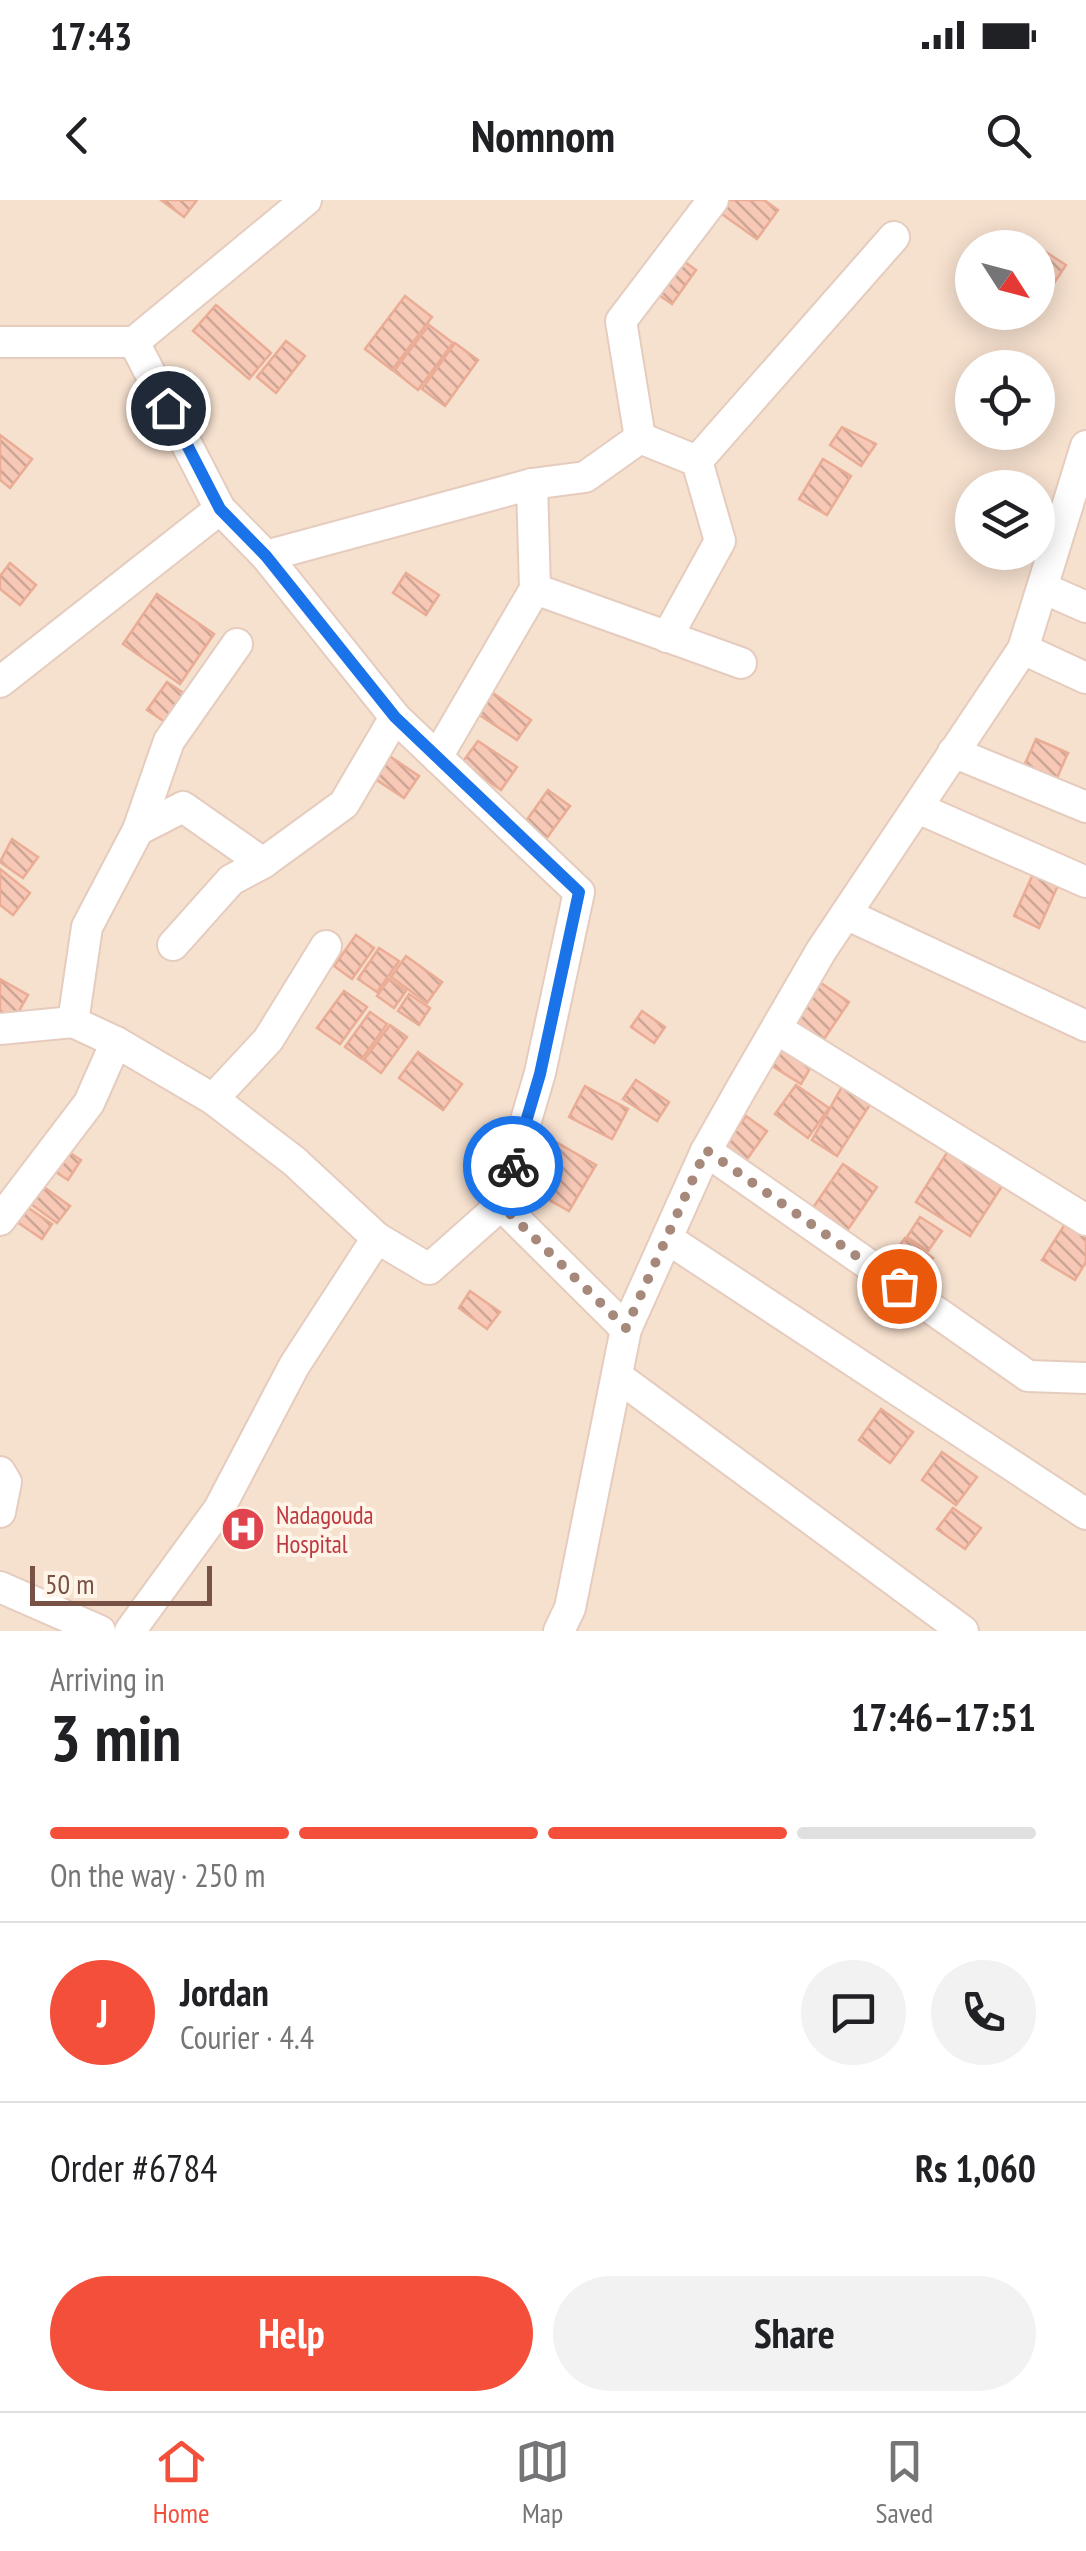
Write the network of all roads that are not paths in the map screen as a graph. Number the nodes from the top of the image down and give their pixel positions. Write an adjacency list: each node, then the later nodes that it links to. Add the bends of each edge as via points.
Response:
1 (306, 200): 5 (street)
2 (712, 200): 6 (street, via 622,321)
3 (894, 237): 8 (street)
4 (0, 342): 5 (street)
5 (134, 342): 11 (street)
6 (640, 438): 8 (street); 9 (street, via 585,477)
7 (1086, 446): 10 (street)
8 (697, 461): 16 (street, via 720,541)
9 (532, 484): 12 (street); 14 (street)
10 (1079, 496): 13 (street)
11 (220, 509): 12 (street); 21 (street)
12 (266, 556): 22 (street)
13 (1043, 588): 15 (street); 18 (street)
14 (535, 589): 16 (street); 24 (street)
15 (1086, 607)
16 (667, 637): 19 (street)
17 (238, 644): 27 (street, via 169,741)
18 (1023, 648): 20 (street); 23 (street)
19 (741, 664)
20 (1086, 678)
21 (0, 682)
22 (395, 717): 24 (street); 28 (street, via 344,804)
23 (953, 752): 25 (street); 26 (street)
24 (437, 757): 40 (street, via 579,892 540,1074)
25 (1086, 807)
26 (920, 809): 29 (street); 30 (street)
27 (138, 830): 28 (street, via 183,807); 33 (street, via 88,927)
28 (263, 863): 31 (street, via 231,880)
29 (1086, 882)
30 (848, 915): 34 (street); 36 (street)
31 (174, 945)
32 (326, 946): 38 (street, via 268,1040)
33 (73, 1022): 35 (street); 37 (street)
34 (1086, 1026)
35 (0, 1029)
36 (778, 1029): 39 (street); 42 (street)
37 (116, 1042): 38 (street); 41 (street, via 89,1102)
38 (214, 1099): 43 (street)
39 (706, 1150): 44 (street); 47 (street, via 1028,1376)
40 (501, 1205): 43 (street, via 430,1269); 45 (street)
41 (0, 1220)
42 (1086, 1220)
43 (377, 1238): 53 (street, via 294,1366 219,1509)
44 (668, 1239): 45 (street); 50 (street)
45 (626, 1328): 46 (street)
46 (617, 1376): 54 (street, via 570,1608); 55 (street)
47 (1086, 1378)
48 (0, 1472): 49 (street, via 6,1482)
49 (0, 1512)
50 (1086, 1514)
51 (0, 1587): 52 (street)
52 (100, 1631)
53 (130, 1631)
54 (559, 1631)
55 (963, 1631)

